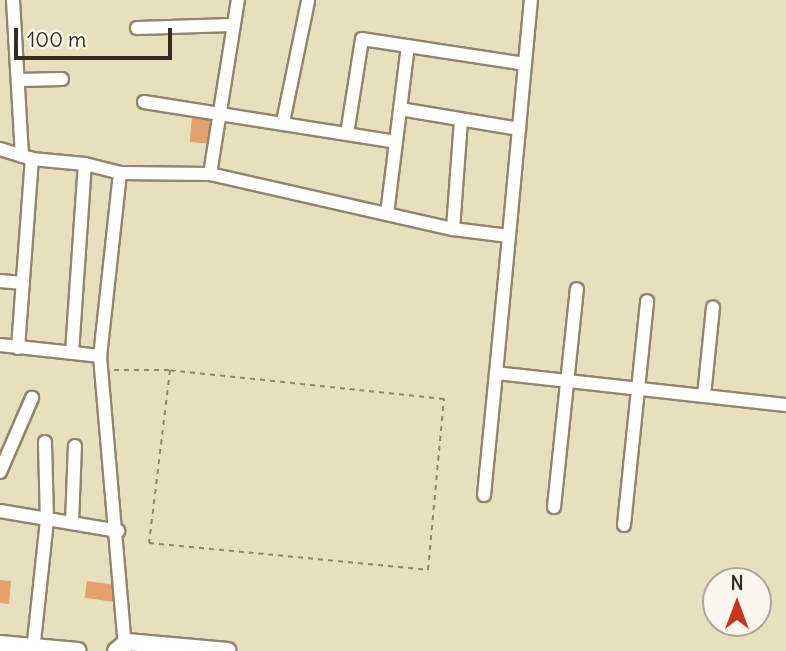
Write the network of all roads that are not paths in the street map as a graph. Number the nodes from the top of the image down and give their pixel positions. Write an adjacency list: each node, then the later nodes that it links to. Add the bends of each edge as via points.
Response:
1 (13, 0): 10 (street)
2 (238, 0): 5 (street)
3 (531, 0): 8 (street)
4 (308, 1): 15 (street)
5 (233, 25): 6 (street); 13 (street)
6 (137, 28)
7 (408, 46): 8 (street); 12 (street); 17 (street, via 362,39)
8 (525, 64): 16 (street)
9 (62, 79): 10 (street)
10 (19, 80): 20 (street)
11 (144, 102): 13 (street)
12 (400, 109): 14 (street); 18 (street)
13 (222, 112): 15 (street); 23 (street)
14 (461, 121): 16 (street); 25 (street)
15 (283, 122): 17 (street)
16 (519, 129): 26 (street)
17 (347, 134): 18 (street)
18 (396, 142): 24 (street)
19 (0, 149): 20 (street)
20 (27, 158): 21 (street); 28 (street)
21 (85, 164): 22 (street); 34 (street)
22 (120, 173): 23 (street); 35 (street)
23 (210, 174): 24 (street)
24 (387, 214): 25 (street)
25 (453, 229): 26 (street)
26 (509, 236): 36 (street)
27 (0, 281): 28 (street)
28 (23, 283): 33 (street)
29 (577, 289): 37 (street)
30 (647, 301): 38 (street)
31 (713, 307): 39 (street)
32 (0, 345): 33 (street)
33 (18, 348): 34 (street)
34 (72, 353): 35 (street)
35 (100, 356): 51 (street)
36 (496, 373): 37 (street); 45 (street)
37 (568, 381): 38 (street); 46 (street)
38 (639, 388): 39 (street); 50 (street)
39 (704, 396): 41 (street)
40 (32, 398): 44 (street)
41 (786, 405)
42 (46, 442): 48 (street)
43 (75, 446): 49 (street)
44 (0, 472)
45 (484, 495)
46 (554, 507)
47 (0, 511): 48 (street)
48 (47, 520): 49 (street); 53 (street)
49 (72, 523): 51 (street)
50 (624, 525)
51 (118, 531): 54 (street)
52 (0, 644): 53 (main road)
53 (34, 648): 56 (main road)
54 (123, 648): 55 (main road)
55 (197, 649): 57 (main road)
56 (78, 651)
57 (228, 651)

